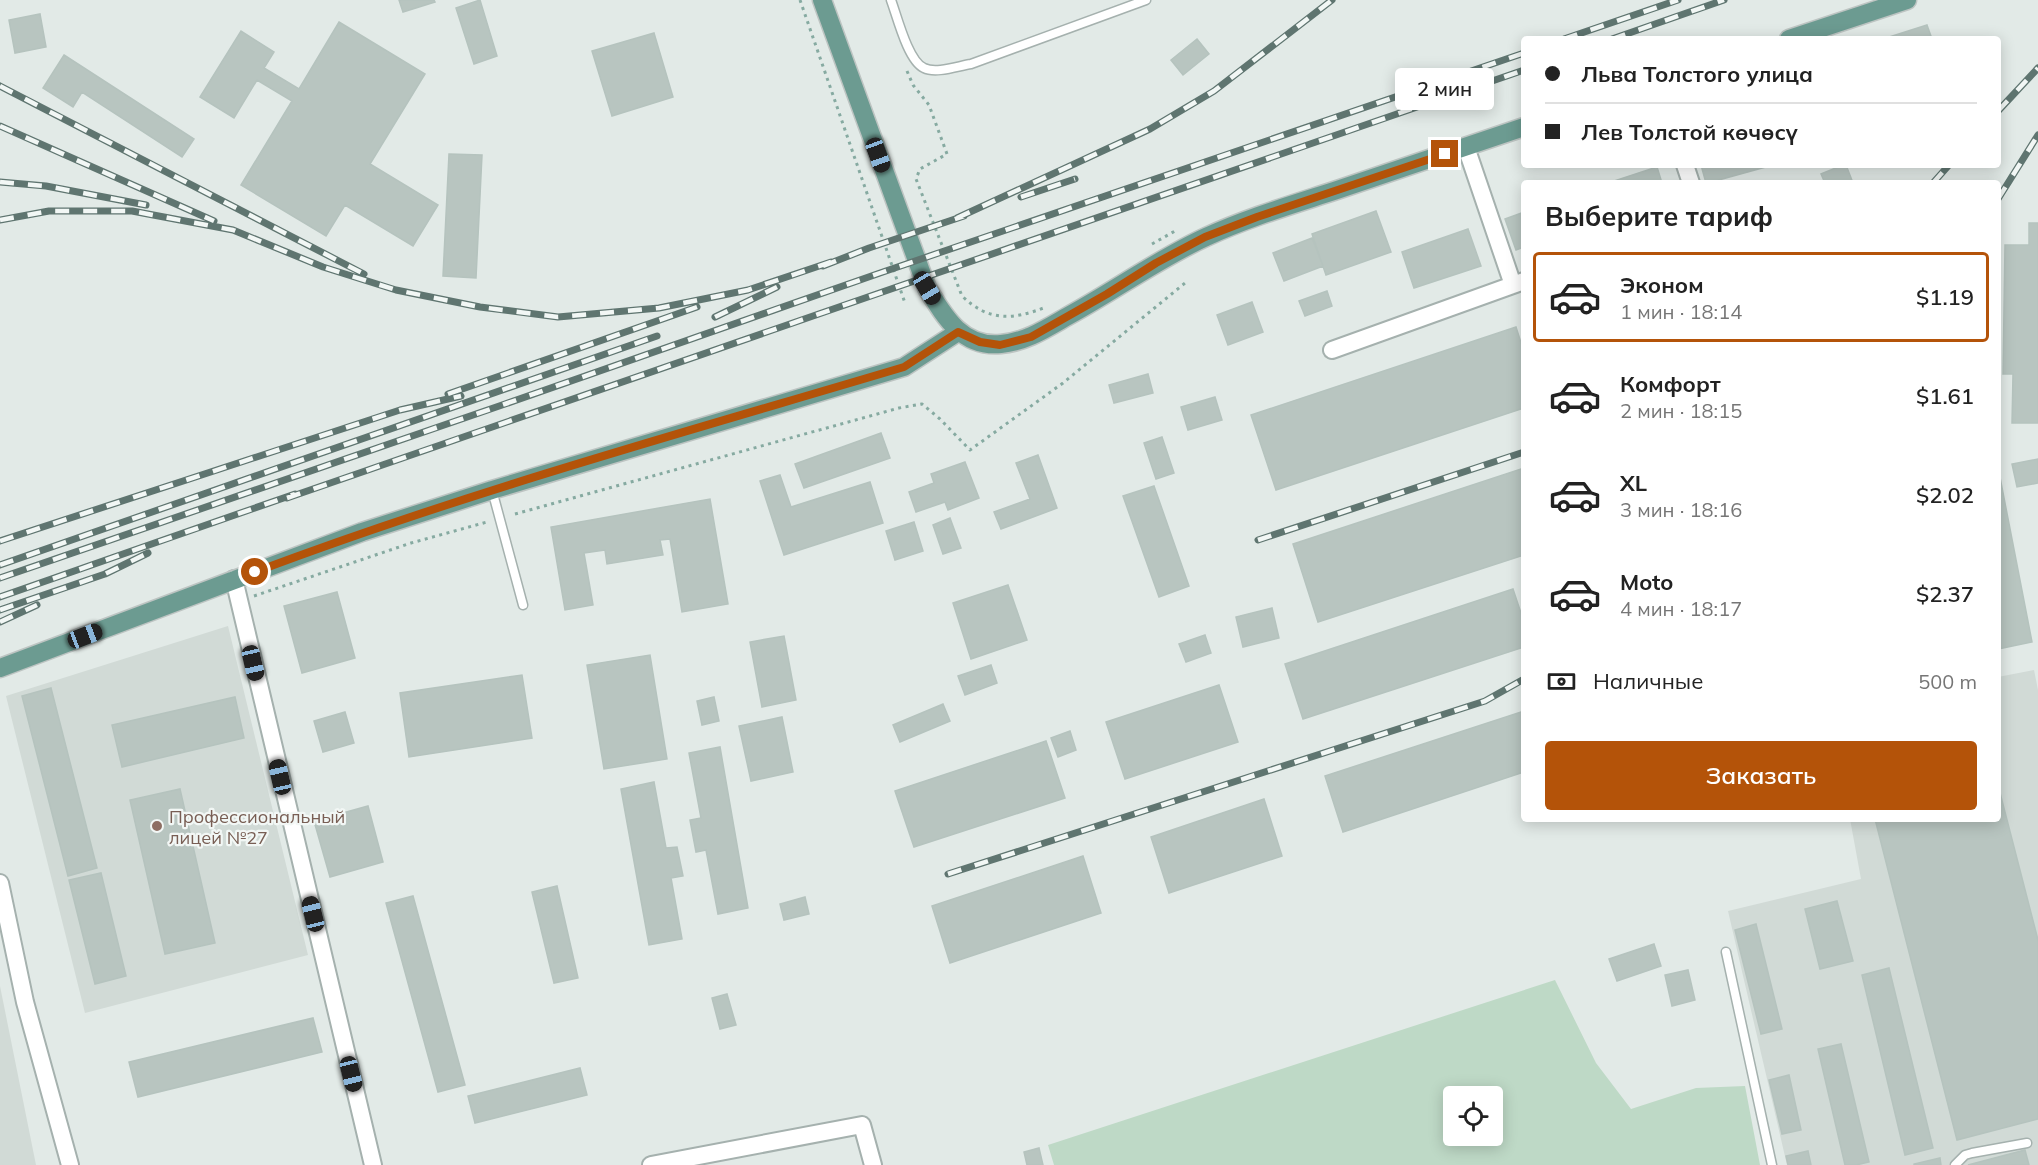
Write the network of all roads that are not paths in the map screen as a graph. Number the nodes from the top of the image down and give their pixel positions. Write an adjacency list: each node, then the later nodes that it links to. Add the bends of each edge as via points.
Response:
1 (822, 0): 9 (main road, via 927,288)
2 (891, 0): 3 (lane, via 917,64 925,69 946,69 971,64)
3 (1146, 0)
4 (1907, 0): 5 (main road)
5 (1799, 36)
6 (1521, 128): 7 (main road)
7 (1466, 147): 8 (street); 9 (main road, via 1205,237 1031,337 1000,345 980,342)
8 (1519, 283): 10 (street)
9 (958, 332): 11 (main road, via 904,367)
10 (1332, 350)
11 (492, 490): 12 (main road); 13 (lane)
12 (234, 579): 14 (main road); 19 (street)
13 (523, 605)
14 (0, 668)
15 (0, 884): 18 (street, via 25,1002)
16 (1726, 952): 22 (lane)
17 (2027, 1143): 23 (lane, via 1965,1155)
18 (70, 1165)
19 (373, 1165)
20 (651, 1165): 21 (street, via 862,1125)
21 (873, 1165)
22 (1772, 1165)
23 (1955, 1165)

